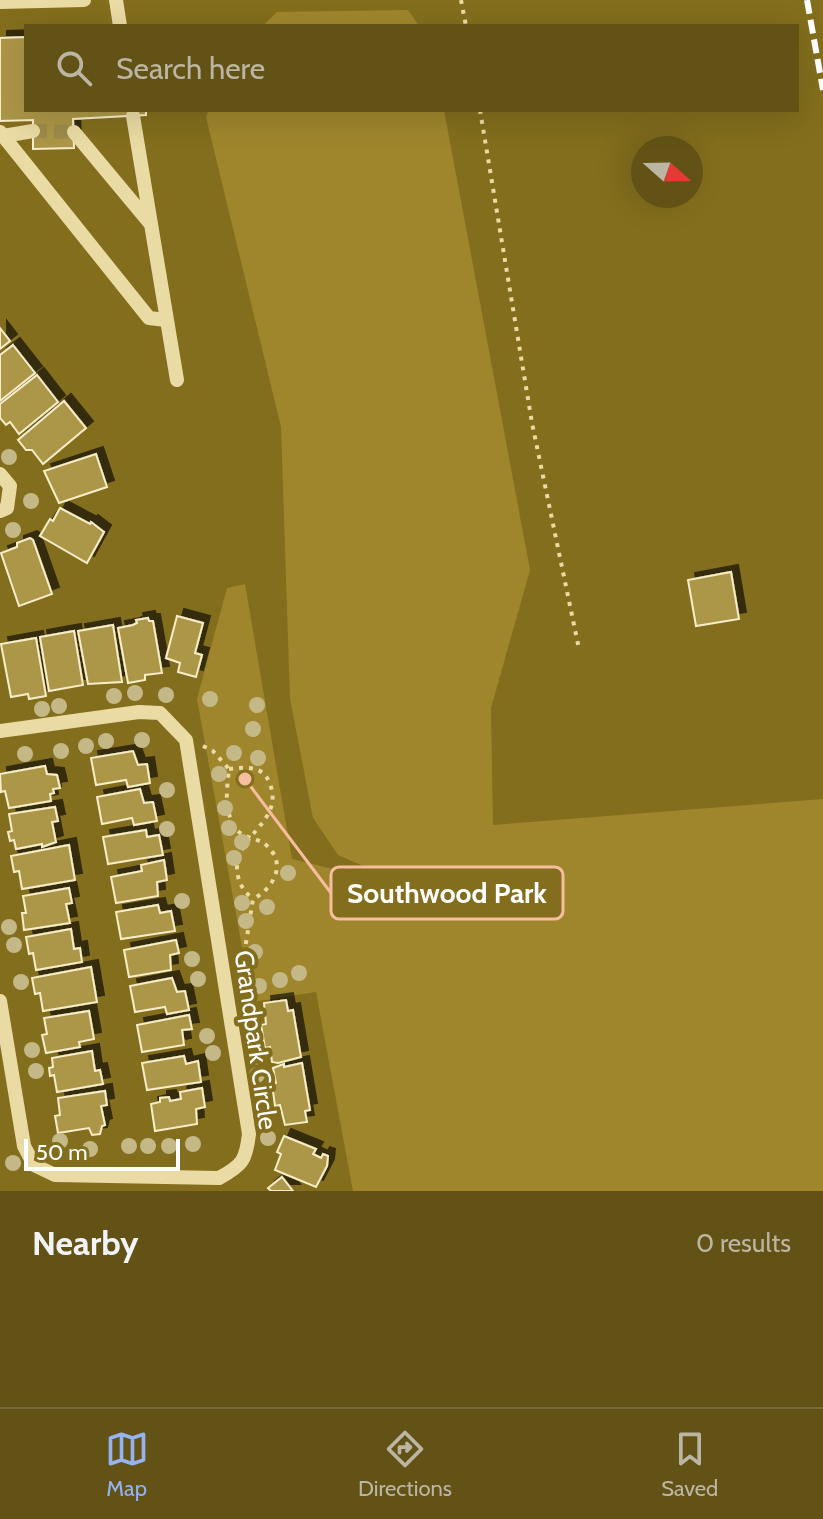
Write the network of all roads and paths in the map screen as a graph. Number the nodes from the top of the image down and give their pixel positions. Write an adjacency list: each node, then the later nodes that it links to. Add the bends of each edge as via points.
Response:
1 (84, 0): 4 (street)
2 (116, 0): 5 (street)
3 (461, 0): 6 (path)
4 (0, 2)
5 (120, 24)
6 (466, 24)
7 (480, 112): 17 (path, via 532,423)
8 (133, 116): 12 (street)
9 (33, 131): 11 (street)
10 (74, 132): 12 (street)
11 (2, 134): 13 (street, via 149,318)
12 (149, 222): 13 (street)
13 (166, 320): 14 (street)
14 (177, 380)
15 (0, 474): 16 (street, via 10,486 7,508)
16 (0, 511)
17 (579, 649)
18 (0, 731): 19 (street, via 160,713)
19 (186, 740): 20 (path, via 213,751); 23 (street, Grandpark Circle)
20 (229, 769): 21 (path, via 230,817 238,832); 21 (path, via 261,770 272,789 267,816)
21 (249, 838): 22 (path, via 237,866 243,891); 22 (path, via 264,843 275,857 277,875 271,887)
22 (253, 899): 23 (path, via 245,949)
23 (222, 967): 24 (street, Grandpark Circle, via 249,1134 247,1156 219,1178 55,1175 34,1165 24,1146)
24 (0, 1001)

